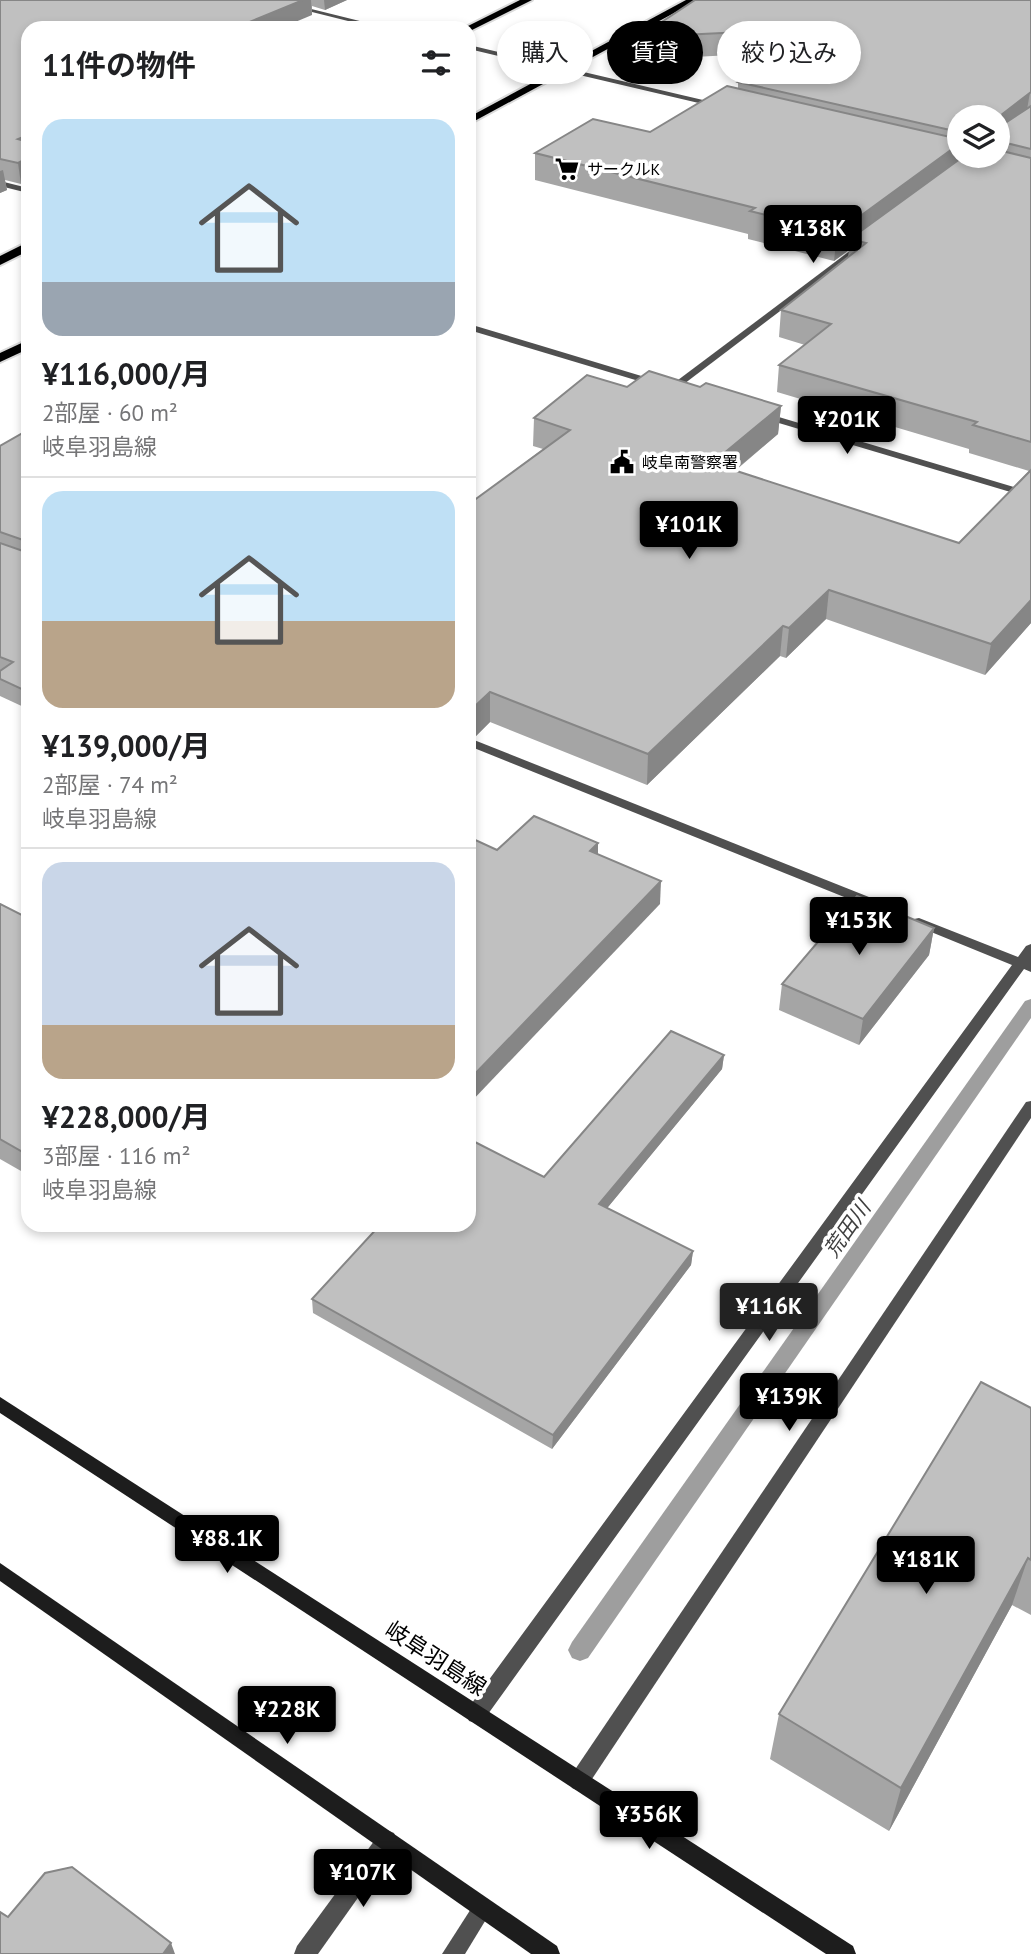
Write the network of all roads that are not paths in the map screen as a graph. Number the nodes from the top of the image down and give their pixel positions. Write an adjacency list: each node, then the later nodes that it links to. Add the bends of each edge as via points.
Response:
1 (267, 0): 4 (street)
2 (527, 0): 5 (highway)
3 (693, 0): 8 (highway)
4 (356, 21)
5 (476, 25)
6 (476, 49): 7 (street)
7 (497, 54)
8 (593, 55)
9 (593, 77): 11 (street)
10 (539, 84): 12 (highway)
11 (727, 108)
12 (476, 117)
13 (0, 183): 14 (street)
14 (21, 189)
15 (872, 239): 21 (street)
16 (21, 250): 17 (highway)
17 (0, 261)
18 (476, 329): 21 (street)
19 (21, 348): 20 (highway)
20 (0, 358)
21 (673, 388): 22 (street)
22 (686, 392)
23 (752, 412): 24 (street)
24 (1031, 495)
25 (476, 745): 26 (street, via 899,914)
26 (1028, 960): 30 (street)
27 (1031, 1106): 31 (street)
28 (0, 1404): 30 (main road, 岐阜羽島線)
29 (0, 1571): 32 (main road)
30 (476, 1714): 31 (main road, 岐阜羽島線)
31 (579, 1781): 37 (main road, 岐阜羽島線)
32 (387, 1840): 33 (main road); 34 (street)
33 (484, 1908): 35 (street); 36 (main road)
34 (305, 1954)
35 (453, 1954)
36 (549, 1954)
37 (845, 1954)

